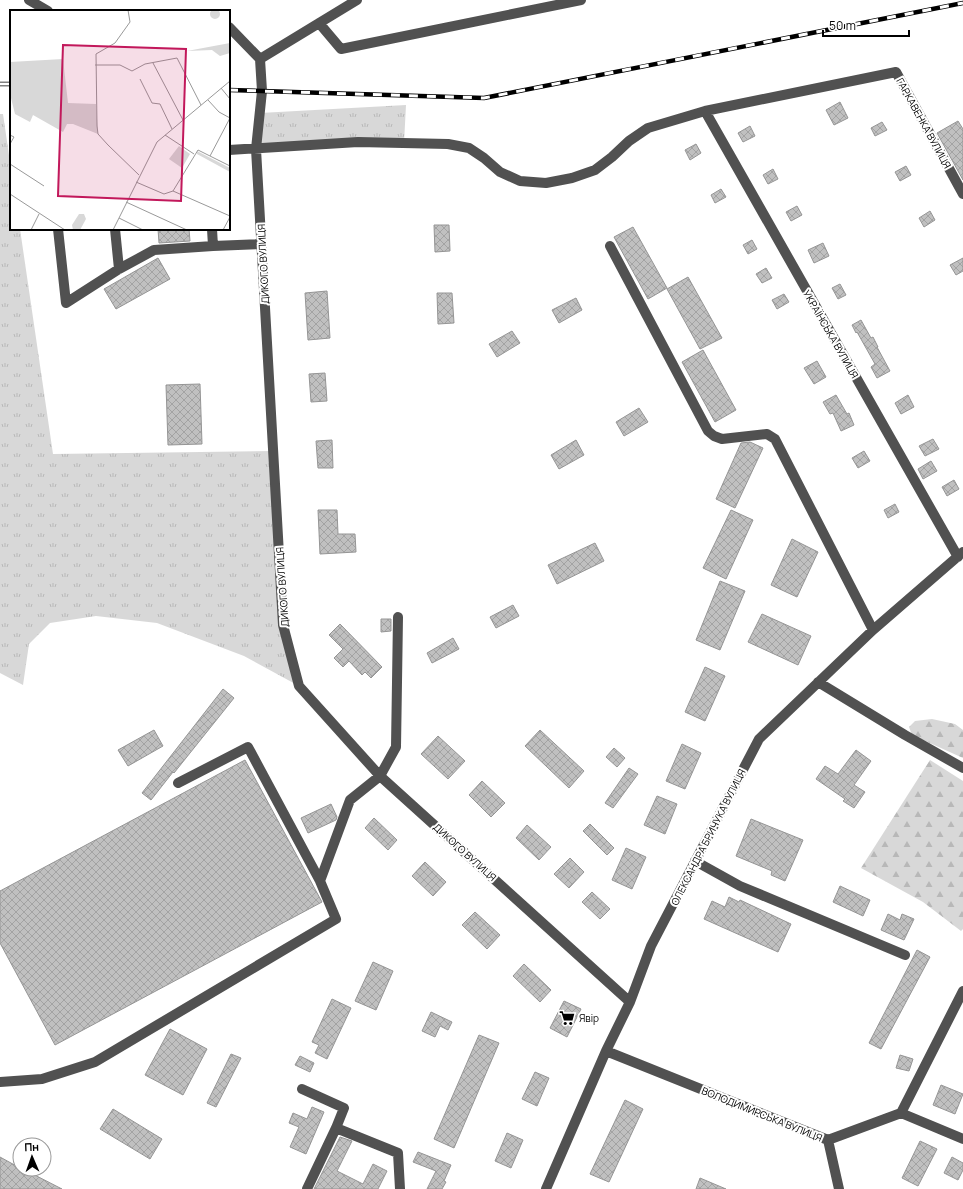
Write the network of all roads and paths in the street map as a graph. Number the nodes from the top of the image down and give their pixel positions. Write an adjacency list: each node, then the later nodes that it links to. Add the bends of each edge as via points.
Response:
1 (29, 0): 4 (street)
2 (356, 0): 5 (street)
3 (581, 0): 5 (street, via 341,49)
4 (46, 10)
5 (320, 23): 7 (street)
6 (230, 28): 7 (street)
7 (260, 59): 9 (street, ДИКОГО ВУЛИЦЯ, via 262,91)
8 (705, 111): 9 (street, via 648,128 629,140 595,170 546,183 520,181 500,172 469,148 448,144 358,142); 11 (street, ГАРКАВЕНКА ВУЛИЦЯ, via 896,72); 19 (street, УКРАЇНСЬКА ВУЛИЦЯ)
9 (256, 149): 10 (street); 15 (street, ДИКОГО ВУЛИЦЯ)
10 (230, 150)
11 (963, 194)
12 (58, 230): 18 (street, via 66,303)
13 (115, 230): 18 (street)
14 (212, 230): 16 (street)
15 (262, 244): 16 (street); 24 (street, ДИКОГО ВУЛИЦЯ, via 283,625 299,686)
16 (213, 246): 18 (street, via 154,250)
17 (610, 246): 21 (street, via 708,431 722,439 767,434 776,439)
18 (118, 269)
19 (961, 554): 21 (street, ОЛЕКСАНДРА БРИЧУКА ВУЛИЦЯ)
20 (398, 617): 24 (street, via 396,747)
21 (873, 630): 22 (street, ОЛЕКСАНДРА БРИЧУКА ВУЛИЦЯ)
22 (818, 682): 23 (street); 26 (street, ОЛЕКСАНДРА БРИЧУКА ВУЛИЦЯ, via 759,739)
23 (963, 768)
24 (380, 776): 27 (street, via 350,800); 30 (street, ДИКОГО ВУЛИЦЯ)
25 (178, 782): 27 (street, via 248,747)
26 (695, 861): 28 (street, via 740,886); 30 (street, ОЛЕКСАНДРА БРИЧУКА ВУЛИЦЯ, via 651,946)
27 (320, 881): 32 (street, via 336,919 95,1062 42,1079)
28 (905, 955)
29 (963, 991): 34 (street)
30 (630, 1002): 31 (street, ОЛЕКСАНДРА БРИЧУКА ВУЛИЦЯ)
31 (606, 1051): 37 (street, ВОЛОДИМИРСЬКА ВУЛИЦЯ); 40 (street, ОЛЕКСАНДРА БРИЧУКА ВУЛИЦЯ)
32 (0, 1082)
33 (302, 1089): 35 (street, via 344,1108)
34 (901, 1113): 36 (street); 37 (street, ВОЛОДИМИРСЬКА ВУЛИЦЯ)
35 (336, 1128): 38 (street); 39 (street, via 398,1153)
36 (963, 1139)
37 (828, 1140): 41 (street)
38 (307, 1189)
39 (400, 1189)
40 (546, 1189)
41 (839, 1189)

